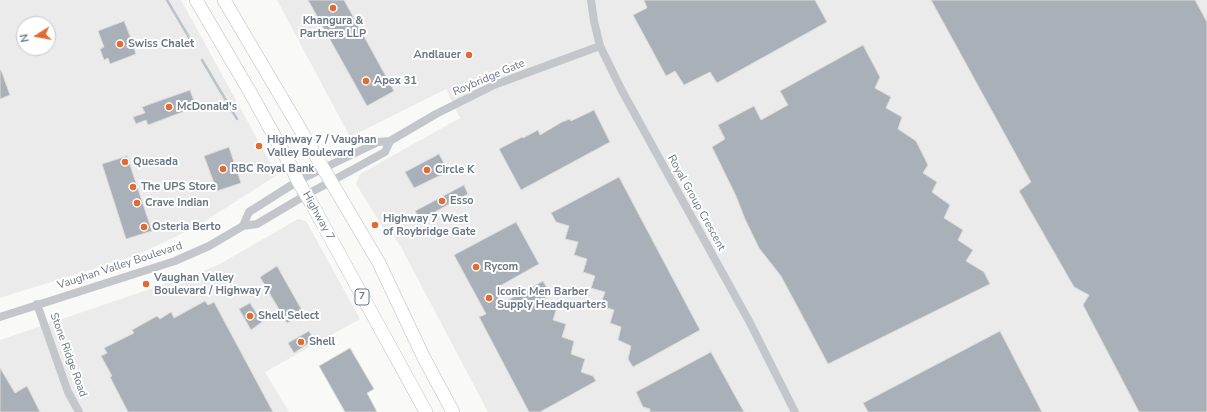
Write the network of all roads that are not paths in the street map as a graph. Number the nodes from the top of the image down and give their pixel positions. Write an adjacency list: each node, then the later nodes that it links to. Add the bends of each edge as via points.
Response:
1 (196, 0): 7 (main road, Highway 7 / 7, via 250,92)
2 (224, 0): 6 (main road)
3 (591, 0): 4 (street, Royal Group Crescent)
4 (600, 46): 5 (street, Roybridge Gate, via 494,86); 16 (street, Royal Group Crescent, via 621,89 749,321)
5 (390, 141): 6 (street, Roybridge Gate, via 378,142); 8 (street, Roybridge Gate, via 385,152)
6 (324, 168): 7 (street, Vaughan Valley Boulevard); 8 (main road)
7 (298, 182): 9 (main road, Highway 7 / 7); 10 (street, Vaughan Valley Boulevard, via 249,212)
8 (332, 182): 9 (street, Roybridge Gate); 15 (main road, via 379,263)
9 (306, 195): 10 (street, Vaughan Valley Boulevard, via 257,224); 14 (main road, Highway 7 / 7)
10 (243, 226): 11 (street, Vaughan Valley Boulevard, via 209,246 175,261)
11 (37, 304): 12 (street, Vaughan Valley Boulevard); 13 (street, Stone Ridge Road, via 68,392)
12 (0, 317)
13 (78, 412)
14 (426, 412)
15 (453, 412)
16 (795, 412)

